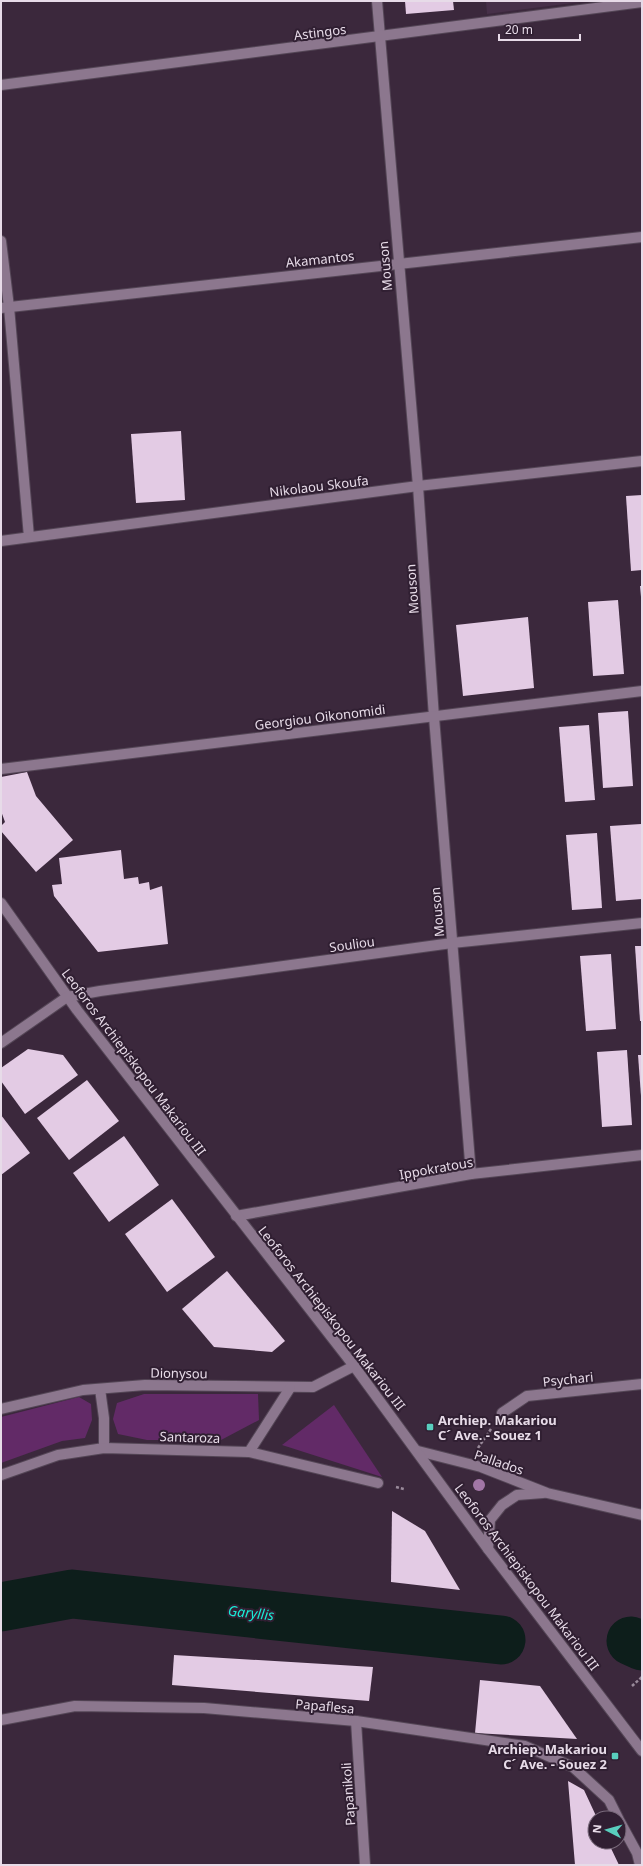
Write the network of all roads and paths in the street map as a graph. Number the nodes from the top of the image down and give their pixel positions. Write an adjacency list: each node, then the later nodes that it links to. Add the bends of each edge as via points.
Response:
1 (377, 1): 3 (street, Mouson)
2 (642, 2): 3 (street, Astingos)
3 (380, 37): 4 (street, Astingos); 7 (street, Mouson)
4 (1, 85)
5 (642, 236): 7 (street, Akamantos)
6 (1, 241): 8 (street)
7 (398, 264): 8 (street, Akamantos); 10 (street, Mouson)
8 (5, 307): 11 (street)
9 (642, 461): 10 (street, Nikolaou Skoufa)
10 (418, 486): 11 (street, Nikolaou Skoufa); 14 (street, Mouson)
11 (29, 537): 12 (street, Nikolaou Skoufa)
12 (1, 541)
13 (642, 691): 14 (street, Georgiou Oikonomidi)
14 (434, 716): 15 (street, Georgiou Oikonomidi); 18 (street, Mouson)
15 (1, 768)
16 (1, 903): 19 (street, Leoforos Archiepiskopou Makariou III)
17 (642, 923): 18 (street, Souliou)
18 (452, 944): 19 (street, Souliou); 22 (street, Mouson)
19 (67, 997): 20 (street); 23 (street, Leoforos Archiepiskopou Makariou III)
20 (1, 1043)
21 (642, 1155): 22 (street, Ippokratous)
22 (471, 1174): 23 (street, Ippokratous)
23 (236, 1216): 24 (street, Leoforos Archiepiskopou Makariou III)
24 (354, 1366): 27 (street, Dionysou, via 313,1387); 32 (street, Leoforos Archiepiskopou Makariou III)
25 (642, 1384): 29 (street, Psychari, via 527,1396)
26 (100, 1388): 27 (street, Dionysou, via 145,1385); 28 (street, Dionysou); 30 (street)
27 (290, 1388): 33 (street)
28 (1, 1409)
29 (502, 1413): 31 (path)
30 (104, 1448): 33 (street, Santaroza); 34 (street, Santaroza, via 58,1455)
31 (478, 1448)
32 (418, 1451): 36 (street, Pallados, via 481,1467); 38 (street, Leoforos Archiepiskopou Makariou III)
33 (249, 1452): 35 (street, Santaroza)
34 (1, 1475)
35 (378, 1484)
36 (547, 1493): 37 (street, Pallados); 38 (street, Pallados, via 517,1495 502,1505 490,1520)
37 (642, 1515)
38 (488, 1549): 43 (street, Leoforos Archiepiskopou Makariou III)
39 (642, 1677): 40 (path)
40 (632, 1686)
41 (1, 1720): 42 (street, Papaflesa, via 75,1706 204,1708)
42 (356, 1722): 44 (street, Papaflesa, via 525,1746 573,1767 608,1800); 46 (street, Papanikoli)
43 (642, 1751)
44 (614, 1810)
45 (627, 1834): 47 (street, Papaflesa)
46 (365, 1865)
47 (640, 1865)

